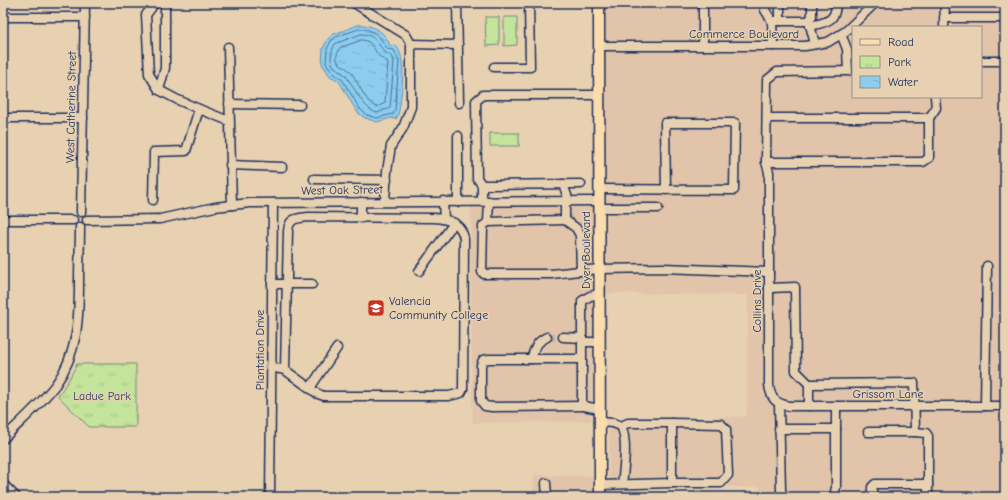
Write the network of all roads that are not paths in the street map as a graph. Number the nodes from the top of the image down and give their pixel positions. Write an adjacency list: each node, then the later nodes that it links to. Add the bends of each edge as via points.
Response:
1 (85, 3): 16 (street, West Catherine Street)
2 (155, 3): 34 (street, via 146,15 149,74)
3 (165, 3): 34 (street, via 165,68)
4 (354, 3): 23 (street, via 406,35)
5 (457, 3): 25 (street)
6 (529, 3): 32 (street, via 530,67)
7 (599, 3): 26 (main road, Dyer Boulevard)
8 (703, 3): 27 (street)
9 (765, 3): 19 (street, via 765,10)
10 (780, 3): 19 (street)
11 (812, 3): 20 (street)
12 (836, 3): 20 (street, via 831,19)
13 (875, 3): 22 (street, Commerce Boulevard)
14 (945, 3): 17 (street)
15 (3, 17): 16 (street)
16 (85, 17): 42 (street, West Catherine Street)
17 (944, 18): 18 (street); 21 (street)
18 (1005, 18)
19 (776, 21): 20 (street); 28 (street)
20 (810, 23): 24 (street)
21 (944, 26)
22 (841, 34): 24 (street, Commerce Boulevard, via 828,42); 33 (street, via 847,49)
23 (411, 44): 25 (street); 51 (street, via 411,107 403,128 391,146)
24 (815, 44): 28 (street, Commerce Boulevard)
25 (458, 45): 37 (street)
26 (599, 46): 27 (street, Commerce Boulevard); 35 (main road, Dyer Boulevard)
27 (703, 46): 28 (street, Commerce Boulevard)
28 (773, 46)
29 (228, 47): 38 (street)
30 (982, 61): 31 (street)
31 (1005, 61)
32 (494, 67)
33 (850, 71): 43 (street, Collins Drive, via 778,72 767,80)
34 (159, 90): 40 (street)
35 (599, 95): 54 (street, via 483,95 476,101 477,178); 55 (main road, Dyer Boulevard)
36 (935, 98): 44 (street, via 936,108)
37 (459, 103)
38 (229, 104): 39 (street); 45 (street)
39 (300, 105)
40 (199, 109): 45 (street); 57 (street, via 186,151 154,152)
41 (3, 118): 42 (street)
42 (83, 118): 68 (street, West Catherine Street)
43 (767, 118): 44 (street); 47 (street, Collins Drive)
44 (929, 118): 47 (street, via 929,158 923,162)
45 (229, 121): 48 (street)
46 (458, 136): 63 (street)
47 (766, 162): 82 (street, Collins Drive, via 769,172)
48 (230, 165): 49 (street); 66 (street)
49 (282, 167)
50 (314, 179): 51 (street)
51 (387, 180): 58 (street)
52 (563, 184): 53 (street); 54 (street); 61 (street)
53 (581, 184)
54 (482, 185): 60 (street)
55 (599, 189): 56 (street); 65 (main road, Dyer Boulevard)
56 (666, 190): 56 (street, via 734,190 734,123 665,123)
57 (153, 200)
58 (385, 201): 59 (street, West Oak Street); 62 (street, West Oak Street)
59 (443, 201): 63 (street, West Oak Street); 70 (street)
60 (486, 201): 61 (street, West Oak Street); 63 (street, West Oak Street); 75 (street)
61 (567, 201): 65 (street, West Oak Street); 74 (street)
62 (361, 202): 64 (street, West Oak Street); 69 (street)
63 (458, 202)
64 (273, 203): 66 (street, West Oak Street); 83 (street, Plantation Drive)
65 (599, 204): 67 (street, West Oak Street); 79 (main road, Dyer Boulevard)
66 (232, 205): 73 (street, West Oak Street, via 160,219)
67 (658, 208)
68 (81, 212): 72 (street, via 75,214); 73 (street)
69 (362, 218): 70 (street); 84 (street, via 308,217 290,222)
70 (444, 219): 76 (street)
71 (3, 220): 72 (street)
72 (73, 220): 77 (street)
73 (88, 220): 77 (street)
74 (566, 220): 75 (street); 81 (street, via 580,235)
75 (488, 222): 81 (street, via 483,226 484,274 551,274)
76 (454, 223): 80 (street); 98 (street, via 461,228 464,239 461,393 449,396 331,397 318,394)
77 (80, 227): 114 (street, via 79,314 69,360 46,396)
78 (987, 266): 104 (street)
79 (600, 269): 81 (street); 82 (street, via 671,268); 87 (main road, Dyer Boulevard)
80 (419, 270)
81 (581, 271)
82 (769, 272): 86 (street, Collins Drive)
83 (272, 284): 84 (street); 95 (street, Plantation Drive)
84 (287, 284): 85 (street); 96 (street)
85 (312, 284)
86 (769, 288): 97 (street, via 795,287 796,372); 99 (street, Collins Drive, via 769,385 770,393)
87 (599, 294): 90 (street, via 582,301); 91 (main road, Dyer Boulevard)
88 (547, 338): 93 (street, via 540,340 535,347)
89 (563, 338): 90 (street)
90 (582, 340): 91 (street); 94 (street)
91 (600, 342): 106 (main road, Dyer Boulevard)
92 (338, 348): 98 (street)
93 (532, 359): 94 (street); 100 (street, via 483,360 481,401 485,406)
94 (581, 359): 100 (street)
95 (271, 367): 96 (street); 122 (street, Plantation Drive)
96 (285, 370): 98 (street)
97 (809, 384): 101 (street); 103 (street, via 914,384)
98 (310, 388)
99 (776, 401): 101 (street, Grissom Lane, via 789,406); 110 (street, Collins Drive)
100 (584, 406): 106 (street)
101 (810, 406): 102 (street, Grissom Lane)
102 (836, 406): 103 (street, Grissom Lane); 111 (street)
103 (915, 406): 104 (street, Grissom Lane); 113 (street)
104 (985, 406): 105 (street, Grissom Lane)
105 (1005, 406)
106 (600, 409): 107 (main road, Dyer Boulevard)
107 (600, 422): 109 (street); 120 (main road, Dyer Boulevard)
108 (672, 423): 109 (street, via 628,423); 116 (street); 116 (street, via 721,424 726,429 728,475 721,483)
109 (621, 426): 118 (street, via 624,430 625,453)
110 (780, 429): 111 (street); 125 (street, Collins Drive)
111 (836, 429): 126 (street)
112 (868, 432): 113 (street)
113 (915, 432): 119 (street, via 926,433 928,436)
114 (3, 439)
115 (546, 483): 123 (street)
116 (672, 483): 118 (street)
117 (3, 484): 121 (street)
118 (622, 484): 120 (street)
119 (928, 484): 127 (street, via 875,484 872,487); 128 (street)
120 (600, 485): 124 (main road, Dyer Boulevard)
121 (16, 497)
122 (270, 497)
123 (547, 497)
124 (600, 497)
125 (783, 497)
126 (834, 497)
127 (872, 497)
128 (928, 497)

